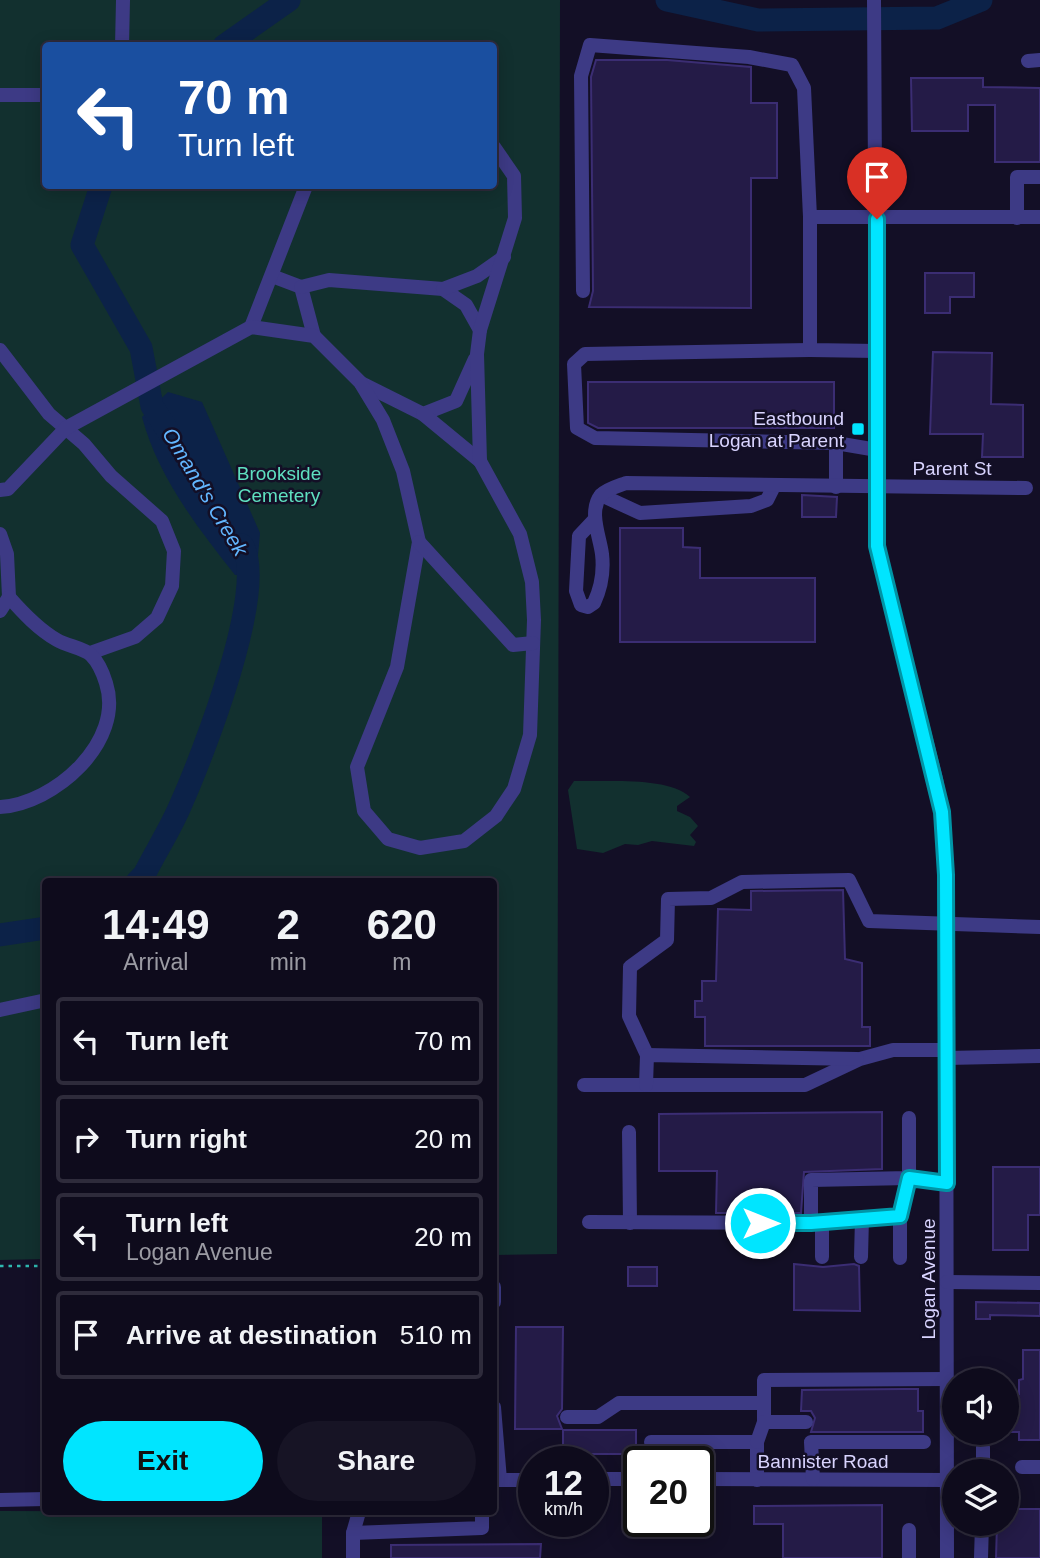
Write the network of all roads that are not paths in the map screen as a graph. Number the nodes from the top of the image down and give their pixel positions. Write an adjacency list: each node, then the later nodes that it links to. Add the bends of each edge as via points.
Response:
1 (123, 0): 3 (street)
2 (874, 0): 12 (street, Logan Avenue)
3 (122, 42)
4 (0, 95): 5 (street)
5 (42, 95)
6 (497, 151): 13 (street, via 514,176 515,218)
7 (1040, 177): 10 (street, via 1017,177)
8 (305, 189): 14 (street)
9 (810, 218): 12 (street); 17 (street, via 804,88 792,65 749,57 590,45 581,76); 22 (street)
10 (1017, 218): 11 (street); 12 (street)
11 (1040, 218)
12 (877, 219): 23 (street, Logan Avenue)
13 (504, 257): 16 (street, via 477,276); 19 (street)
14 (272, 276): 15 (street); 18 (street)
15 (301, 287): 16 (street, via 329,281); 20 (street)
16 (443, 289): 19 (street, via 466,305)
17 (583, 291)
18 (251, 327): 20 (street); 27 (street)
19 (480, 330): 24 (street)
20 (314, 336): 25 (street)
21 (0, 350): 27 (street, via 34,398)
22 (810, 351): 23 (street); 28 (street, via 585,354 574,365 577,428 595,438)
23 (877, 351): 29 (street, Logan Avenue)
24 (477, 354): 26 (street, via 456,401); 30 (street)
25 (360, 383): 26 (street); 39 (street, via 383,420 402,471)
26 (423, 414): 30 (street)
27 (66, 428): 35 (street, via 8,489); 43 (street, via 162,521 174,551 172,586 157,618 135,637)
28 (836, 443): 29 (street); 32 (street)
29 (877, 450): 33 (street, Logan Avenue)
30 (480, 461): 42 (street, via 520,534 532,582)
31 (774, 486): 32 (street, Parent St); 36 (street, Parent St, via 626,483); 36 (street, via 767,500 751,506 640,513)
32 (836, 487): 33 (street, Parent St)
33 (877, 488): 34 (street, Parent St); 45 (street, Logan Avenue, via 877,546 942,812)
34 (1026, 488)
35 (0, 490)
36 (601, 495): 37 (street)
37 (595, 519): 37 (street, via 602,575 594,603 588,607 581,605 576,591 579,536)
38 (0, 534): 40 (street, via 7,554)
39 (419, 542): 42 (street, via 513,645); 42 (street, via 397,667 358,767 364,811 388,839 420,848 464,841 496,816 514,789 530,735)
40 (9, 597): 41 (street); 43 (street, via 38,627)
41 (0, 611)
42 (533, 643)
43 (90, 653): 44 (street, via 109,691 109,715 102,736 76,770 53,790 20,806)
44 (0, 807)
45 (946, 924): 46 (street); 49 (street, Logan Avenue); 50 (street, via 869,921 849,880 743,881 711,898 668,899 667,940 631,967 629,1016)
46 (1040, 927)
47 (42, 1001): 48 (street)
48 (0, 1010)
49 (947, 1054): 51 (street); 52 (street, via 893,1050); 58 (street, Logan Avenue)
50 (647, 1055): 52 (street); 54 (street)
51 (1040, 1056)
52 (860, 1059): 54 (street, via 805,1085)
53 (584, 1085): 54 (street)
54 (646, 1085)
55 (909, 1118): 57 (street)
56 (629, 1132): 62 (street)
57 (909, 1178): 58 (street); 59 (street); 63 (street, via 811,1180)
58 (947, 1183): 67 (street, Logan Avenue)
59 (900, 1216): 60 (street); 66 (street)
60 (862, 1218): 63 (street); 65 (street)
61 (589, 1222): 62 (street)
62 (631, 1223): 63 (street)
63 (816, 1223): 64 (street)
64 (822, 1257)
65 (861, 1257)
66 (900, 1258)
67 (947, 1283): 68 (street); 69 (street, Logan Avenue)
68 (1040, 1283)
69 (947, 1368)
70 (942, 1379): 71 (street, via 764,1380)
71 (763, 1404): 72 (street, via 618,1403 598,1418); 74 (street)
72 (567, 1418)
73 (806, 1422): 74 (street)
74 (764, 1423): 76 (street)
75 (651, 1442): 76 (street)
76 (757, 1442): 86 (street)
77 (924, 1442): 83 (street, via 811,1442)
78 (983, 1447): 79 (street)
79 (983, 1459)
80 (1022, 1467): 81 (street)
81 (1040, 1467)
82 (714, 1479): 86 (street, Bannister Road)
83 (813, 1479): 86 (street, Bannister Road); 87 (street, Bannister Road)
84 (497, 1480): 85 (street)
85 (518, 1480)
86 (757, 1480)
87 (942, 1480)
88 (42, 1499): 89 (street)
89 (0, 1500)
90 (358, 1515): 93 (street)
91 (482, 1515): 93 (street, via 482,1528)
92 (909, 1530): 97 (street)
93 (353, 1533): 96 (street)
94 (948, 1536): 98 (street, Logan Avenue)
95 (982, 1536): 99 (street)
96 (353, 1558)
97 (909, 1558)
98 (947, 1558)
99 (981, 1558)

